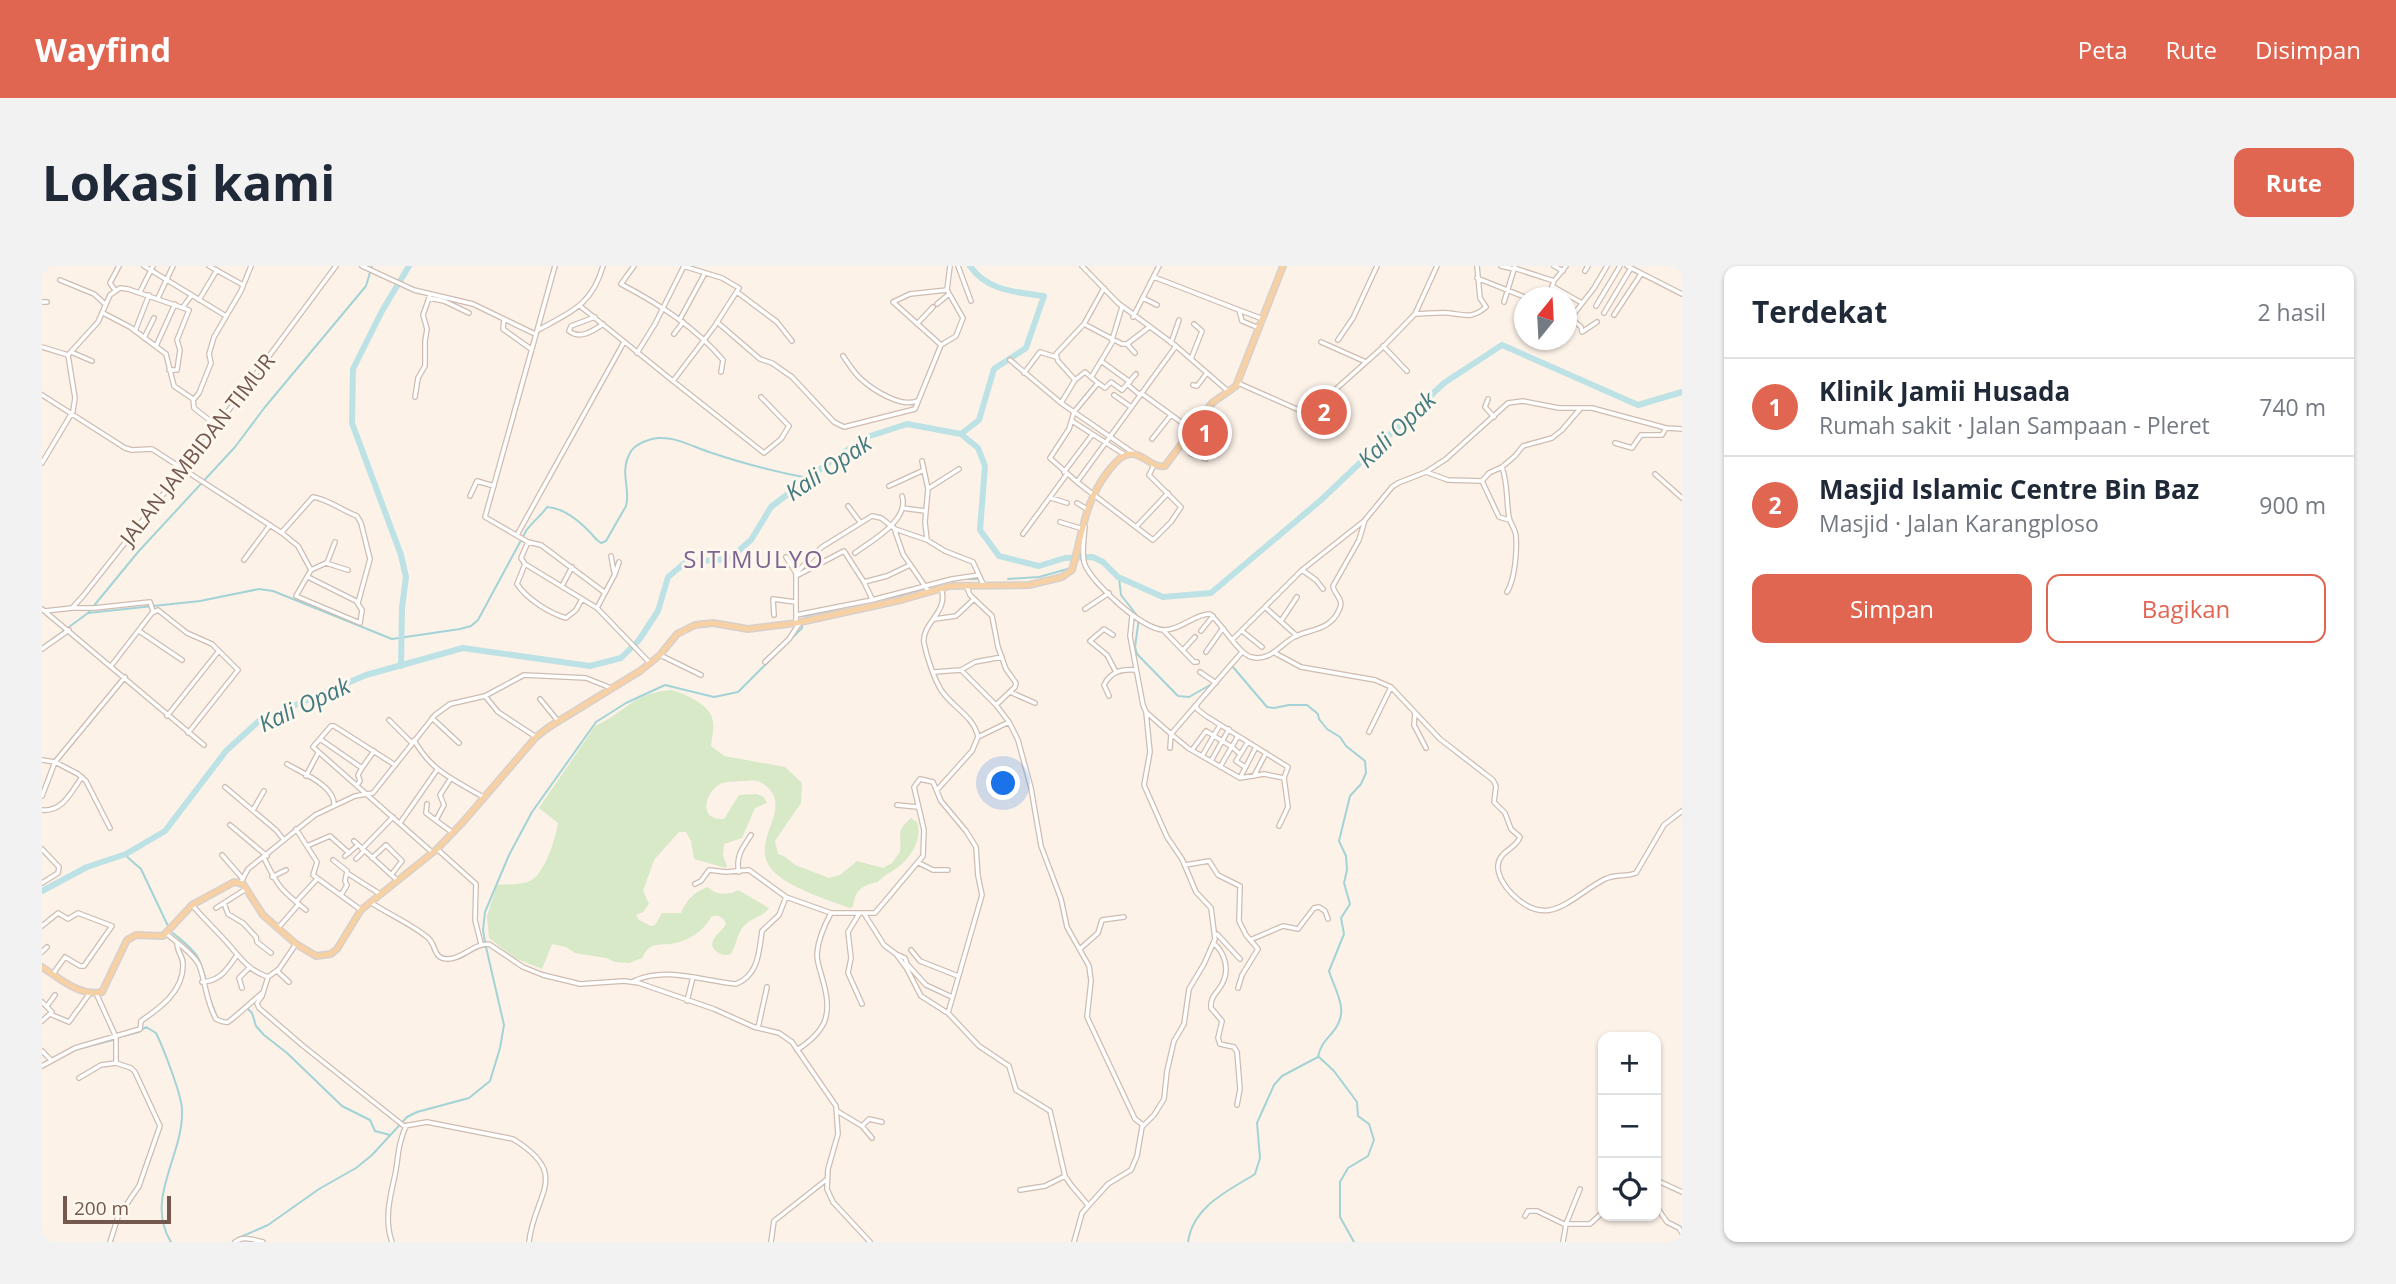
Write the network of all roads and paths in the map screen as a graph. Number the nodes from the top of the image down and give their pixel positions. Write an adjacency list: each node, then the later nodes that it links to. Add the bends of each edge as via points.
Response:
1 (119, 266): 43 (street, via 110,283)
2 (144, 266): 27 (street)
3 (173, 266): 36 (street)
4 (209, 266): 29 (street)
5 (251, 266): 39 (street)
6 (336, 266): 151 (street, JALAN JAMBIDAN TIMUR)
7 (362, 266): 30 (street)
8 (376, 266): 30 (street)
9 (555, 266): 93 (street)
10 (603, 266): 63 (street, via 594,290)
11 (634, 266): 67 (street, via 621,284)
12 (684, 266): 32 (street); 67 (street)
13 (950, 266): 49 (street)
14 (958, 266): 57 (street)
15 (1082, 266): 41 (street)
16 (1159, 266): 34 (street)
17 (1283, 266): 79 (main road)
18 (1377, 266): 98 (street)
19 (1437, 266): 73 (street)
20 (1477, 266): 35 (street)
21 (1501, 266): 28 (street)
22 (1554, 266): 31 (street)
23 (1566, 266): 31 (street)
24 (1620, 266): 52 (street)
25 (1606, 267): 44 (street)
26 (1629, 267): 33 (street); 72 (street)
27 (152, 268): 36 (street); 45 (street)
28 (1514, 268): 38 (street); 42 (street)
29 (217, 270): 39 (street); 56 (street)
30 (372, 271): 53 (street)
31 (1563, 271): 38 (street)
32 (705, 273): 46 (street, via 731,282 739,288); 82 (street)
33 (1641, 274): 48 (street); 74 (street)
34 (1154, 277): 55 (street); 69 (street)
35 (1477, 278): 42 (street); 73 (street, via 1486,307 1478,314)
36 (166, 279): 51 (street); 54 (street)
37 (60, 280): 60 (street, via 94,294)
38 (1553, 283): 40 (street); 59 (street)
39 (243, 285): 75 (street)
40 (1552, 287)
41 (1104, 288): 66 (street); 88 (street)
42 (1509, 289): 47 (street); 58 (street)
43 (115, 290): 45 (street); 60 (street)
44 (1593, 290): 52 (street); 59 (street)
45 (140, 292): 50 (street)
46 (737, 292): 83 (street); 99 (street, via 777,322)
47 (1514, 292)
48 (1681, 292)
49 (948, 293): 87 (street); 87 (street, via 910,294 893,302); 104 (street, via 963,318 956,336)
50 (149, 295): 54 (street); 92 (street)
51 (191, 296): 56 (street); 65 (street)
52 (1603, 296): 64 (street)
53 (429, 297): 71 (street); 80 (street, via 465,300); 137 (street, via 423,315 425,365)
54 (158, 298): 61 (street)
55 (1143, 299): 62 (street); 77 (street)
56 (199, 300): 75 (street)
57 (971, 301)
58 (1504, 302)
59 (1582, 303): 68 (street)
60 (105, 304): 70 (street)
61 (176, 304): 65 (street); 105 (street)
62 (1157, 305)
63 (580, 306): 76 (street); 93 (street)
64 (1597, 306)
65 (183, 307): 120 (street, via 190,313 177,340 177,370)
66 (1122, 307): 77 (street); 97 (street)
67 (663, 308): 82 (street); 110 (street)
68 (1577, 308)
69 (1239, 310): 79 (street); 91 (street, via 1242,321)
70 (103, 313): 92 (street); 111 (street)
71 (469, 313)
72 (1604, 313)
73 (1415, 314): 107 (street)
74 (1614, 315)
75 (226, 316): 139 (street)
76 (594, 317): 86 (street); 86 (street, via 569,331 585,335)
77 (1133, 317): 90 (street)
78 (153, 318): 95 (street)
79 (1263, 319): 91 (main road)
80 (504, 320): 93 (street); 109 (street, via 503,328)
81 (1179, 320): 101 (street)
82 (681, 321): 94 (street); 96 (street)
83 (717, 322): 96 (street); 141 (street, via 760,359 792,377 839,426 911,411)
84 (1597, 322): 85 (street, via 1582,332)
85 (1577, 323)
86 (603, 324): 100 (street)
87 (917, 324): 104 (street)
88 (1084, 324): 97 (street); 114 (street)
89 (1194, 324): 115 (street, via 1202,334)
90 (1148, 328): 101 (street); 103 (street)
91 (1260, 328): 131 (main road)
92 (135, 331): 95 (street)
93 (536, 333): 109 (street)
94 (674, 334)
95 (144, 338): 105 (street)
96 (704, 340): 122 (street, via 723,360); 128 (street)
97 (1112, 340): 103 (street); 118 (street)
98 (1338, 340)
99 (792, 341)
100 (624, 342): 110 (street); 201 (street)
101 (1171, 342): 106 (street)
102 (1321, 342): 119 (street)
103 (1127, 344): 112 (street)
104 (942, 345): 141 (street)
105 (156, 346): 120 (street, via 166,354)
106 (1176, 346): 115 (street); 134 (street)
107 (1383, 346): 119 (street); 121 (street)
108 (42, 347): 111 (street)
109 (531, 349): 176 (street)
110 (637, 352): 128 (street)
111 (70, 353): 117 (street); 145 (street, via 75,398)
112 (1135, 353)
113 (843, 356): 141 (street, via 860,379 879,392)
114 (1056, 357): 123 (street, via 1041,352); 127 (street)
115 (1191, 359): 124 (street)
116 (1010, 360): 123 (street)
117 (92, 361)
118 (1101, 361): 126 (street); 130 (street)
119 (1366, 362): 131 (street, via 1308,414)
120 (169, 370): 139 (street, via 173,386)
121 (1407, 371)
122 (720, 372)
123 (1024, 373): 142 (street)
124 (1207, 373): 132 (street, via 1197,386); 133 (street)
125 (1136, 374): 130 (street)
126 (1092, 376): 127 (street, via 1085,372); 129 (street)
127 (1075, 380): 142 (street)
128 (673, 381): 138 (street, via 764,453 789,426)
129 (1098, 383): 130 (street, via 1105,388 1111,382 1122,390); 147 (street)
130 (1129, 383): 134 (street)
131 (1238, 383): 133 (main road)
132 (1193, 384)
133 (1229, 392): 154 (main road, via 1216,399)
134 (1140, 394): 143 (street); 146 (street)
135 (42, 395): 145 (street)
136 (1114, 396): 143 (street)
137 (415, 397)
138 (761, 397)
139 (193, 399): 151 (street, via 194,408)
140 (1488, 399): 148 (street, via 1485,407)
141 (918, 402)
142 (1061, 404): 147 (street)
143 (1131, 407): 156 (street)
144 (1580, 408): 148 (street, via 1523,401 1503,406); 152 (street); 167 (street, via 1552,438 1523,446)
145 (72, 414): 165 (street); 168 (street, via 125,448 152,449)
146 (1171, 415): 149 (street); 158 (street)
147 (1073, 416): 155 (street); 156 (street); 172 (street, via 1050,457)
148 (1494, 417): 171 (street)
149 (1178, 419): 150 (street); 154 (street)
150 (1172, 425)
151 (216, 426): 168 (street, JALAN JAMBIDAN TIMUR)
152 (1666, 428): 153 (street); 161 (street, via 1659,436 1641,435 1632,449)
153 (1682, 429)
154 (1192, 430): 157 (main road)
155 (1092, 435): 160 (street); 172 (street)
156 (1111, 436): 160 (street); 162 (street)
157 (1186, 438): 159 (street); 166 (main road, via 1167,464)
158 (1152, 439)
159 (1194, 442): 159 (street, via 1210,449 1206,459 1191,454)
160 (1106, 443): 163 (street); 175 (street)
161 (1615, 443)
162 (1135, 454): 163 (main road); 166 (main road)
163 (1125, 455): 179 (main road)
164 (922, 461): 170 (street)
165 (42, 463)
166 (1154, 465): 180 (street, via 1149,475)
167 (1502, 467): 174 (street); 192 (street)
168 (182, 469): 195 (street); 240 (street, JALAN JAMBIDAN TIMUR)
169 (960, 469): 178 (street)
170 (924, 470): 177 (street); 178 (street)
171 (1426, 472): 174 (street, via 1448,480); 191 (street, via 1398,482)
172 (1066, 473): 175 (street); 183 (street)
173 (1655, 474): 184 (street)
174 (1482, 481): 192 (street, via 1499,517)
175 (1077, 482): 179 (street)
176 (494, 486): 181 (street, via 477,481); 201 (street, via 485,517)
177 (890, 486)
178 (928, 489): 189 (street)
179 (1093, 493): 190 (main road); 198 (street)
180 (1168, 493): 198 (street); 198 (street, via 1181,510 1157,539 1151,540)
181 (470, 496)
182 (902, 496): 188 (street)
183 (1051, 498): 185 (street); 200 (street)
184 (1682, 498)
185 (1067, 503)
186 (1077, 503): 190 (street)
187 (848, 506): 194 (street)
188 (902, 508): 189 (street); 196 (street)
189 (925, 511): 202 (street)
190 (1087, 512): 197 (main road); 204 (street)
191 (1365, 520): 218 (street); 259 (street, via 1333,586 1341,600 1339,610 1320,629)
192 (1509, 520): 230 (street, via 1517,535)
193 (1059, 522): 197 (street)
194 (860, 523): 196 (street, via 872,516); 220 (street, via 821,548)
195 (270, 525): 199 (street); 208 (street)
196 (893, 527): 202 (street); 205 (street); 213 (street)
197 (1083, 528): 204 (main road)
198 (1136, 528)
199 (282, 533): 216 (street, via 298,545); 236 (street, via 313,497 357,516 370,559)
200 (1023, 534)
201 (523, 538): 212 (street, via 521,558); 214 (street)
202 (927, 540): 221 (street, via 973,562)
203 (335, 542): 211 (street)
204 (1081, 545): 209 (street); 215 (main road)
205 (855, 553)
206 (611, 556): 219 (street)
207 (786, 556): 220 (street)
208 (244, 560)
209 (1084, 561): 215 (street); 232 (street)
210 (618, 562): 219 (street)
211 (327, 563): 216 (street); 217 (street)
212 (525, 564): 225 (street); 234 (street, via 517,584 545,608 566,618)
213 (910, 565): 223 (street); 228 (street)
214 (572, 568): 225 (street); 231 (street)
215 (1072, 568): 226 (main road, via 1062,577 1040,583)
216 (311, 570): 222 (street)
217 (348, 570)
218 (1302, 570): 229 (street); 242 (street)
219 (615, 574): 231 (street)
220 (796, 574): 223 (street, via 844,551); 237 (street)
221 (979, 575): 226 (street); 228 (street)
222 (308, 577): 236 (street); 236 (street, via 296,596 360,623)
223 (864, 582): 238 (street)
224 (966, 585): 226 (main road); 227 (main road); 235 (street)
225 (562, 586): 234 (street)
226 (984, 586)
227 (941, 588): 228 (main road); 249 (street, via 943,599)
228 (928, 589): 238 (main road)
229 (1323, 589)
230 (1507, 592)
231 (605, 593): 241 (street)
232 (1109, 593): 243 (street); 247 (street)
233 (1297, 597): 250 (street)
234 (582, 599): 241 (street)
235 (974, 599): 249 (street, via 956,616); 270 (street, via 992,616)
236 (358, 603)
237 (795, 603): 245 (street, via 773,599); 246 (street)
238 (873, 603): 246 (street); 251 (main road)
239 (151, 607): 240 (street); 255 (street); 265 (street)
240 (72, 608): 244 (street)
241 (597, 608): 274 (street)
242 (1266, 608): 250 (street); 257 (street)
243 (1085, 609)
244 (43, 610): 253 (street)
245 (774, 615)
246 (796, 615): 251 (street)
247 (1132, 616): 254 (street); 277 (street)
248 (1213, 616): 252 (street); 254 (street, via 1206,613); 256 (street)
249 (935, 619): 278 (street, via 924,638)
250 (1281, 621): 259 (street)
251 (801, 622): 269 (main road, via 748,629 695,625 677,634); 272 (street)
252 (1223, 628): 261 (street); 266 (street)
253 (67, 629): 263 (street); 275 (street)
254 (1163, 630): 264 (street)
255 (139, 631): 271 (street); 275 (street)
256 (1201, 631)
257 (1242, 631): 261 (street); 262 (street)
258 (1113, 635): 279 (street, via 1103,629 1090,641 1107,655)
259 (1297, 636): 268 (street)
260 (1195, 637): 264 (street)
261 (1233, 639): 267 (street)
262 (1262, 647)
263 (42, 649)
264 (1184, 649): 273 (street)
265 (218, 652): 295 (street); 303 (street, via 238,670)
266 (1206, 652)
267 (1242, 652): 268 (street, via 1259,658); 283 (street)
268 (1275, 653): 284 (street, via 1301,667 1376,680)
269 (660, 655): 274 (main road); 281 (street)
270 (1002, 657): 276 (street, via 988,657); 286 (street, via 1016,683)
271 (181, 660)
272 (765, 662)
273 (1197, 662)
274 (650, 663): 285 (main road)
275 (111, 666): 282 (street)
276 (961, 670): 278 (street); 291 (street)
277 (1136, 670): 279 (street); 293 (street)
278 (934, 672): 308 (street, via 942,691 970,720)
279 (1116, 672): 288 (street, via 1104,685)
280 (1200, 672): 283 (street)
281 (701, 675)
282 (125, 677): 295 (street); 326 (street)
283 (1216, 683): 292 (street)
284 (1391, 687): 294 (street); 302 (street)
285 (611, 688): 287 (street, via 586,678 524,675); 298 (main road)
286 (1010, 692): 290 (street); 291 (street)
287 (485, 696): 296 (street, via 450,705); 307 (street, via 498,712)
288 (1109, 696)
289 (540, 699): 298 (street)
290 (1035, 703)
291 (996, 705): 299 (street)
292 (1196, 705): 300 (street); 304 (street)
293 (1146, 712): 304 (street); 374 (street, via 1151,743 1144,785)
294 (1415, 713): 318 (street, via 1414,726); 353 (street, via 1455,753 1493,780 1494,802 1520,838 1502,854 1499,872 1507,888 1535,911 1551,911 1616,874 1636,873 1664,825)
295 (167, 716): 303 (street)
296 (432, 718): 311 (street); 313 (street)
297 (389, 720): 311 (street)
298 (558, 721): 307 (main road)
299 (1009, 722): 308 (street); 412 (street, via 1024,761 1041,846 1058,888 1067,928)
300 (1220, 725): 301 (street); 305 (street)
301 (1229, 729): 306 (street); 310 (street)
302 (1369, 732)
303 (188, 733): 314 (street)
304 (1171, 734): 317 (street); 319 (street)
305 (1214, 736): 310 (street); 319 (street, via 1203,731); 324 (street)
306 (1238, 736): 312 (street); 315 (street)
307 (536, 737): 346 (main road)
308 (978, 737): 342 (street, via 972,751)
309 (320, 738): 320 (street, via 332,725); 321 (street, via 313,747); 332 (street)
310 (1222, 741): 315 (street); 327 (street)
311 (413, 742): 329 (street); 333 (street)
312 (1248, 742): 316 (street); 323 (street)
313 (459, 743)
314 (204, 745)
315 (1232, 747): 323 (street); 330 (street)
316 (1256, 747): 322 (street); 331 (street)
317 (1170, 748)
318 (1426, 748)
319 (1192, 750): 324 (street)
320 (374, 751): 329 (street); 332 (street)
321 (318, 752): 334 (street); 340 (street)
322 (1266, 753): 335 (street); 339 (street, via 1288,767)
323 (1240, 754): 331 (street, via 1236,762)
324 (1202, 756): 327 (street)
325 (42, 760): 326 (street)
326 (55, 762): 336 (street); 344 (street)
327 (1211, 762): 330 (street)
328 (287, 764): 334 (street)
329 (395, 765): 345 (street)
330 (1220, 767): 338 (street)
331 (1245, 767): 338 (street)
332 (362, 768): 340 (street)
333 (437, 770): 337 (street); 356 (street)
334 (306, 776): 349 (street, via 330,791)
335 (1254, 776): 338 (street); 339 (street)
336 (82, 777): 351 (street, via 60,807); 359 (street)
337 (451, 778): 346 (street); 355 (street, via 440,795 444,805)
338 (1240, 778)
339 (1284, 778): 358 (street, via 1288,805)
340 (357, 785): 345 (street)
341 (225, 787): 352 (street)
342 (937, 790): 350 (street, via 928,779 917,780); 423 (street, via 976,847 982,895)
343 (264, 791): 352 (street)
344 (42, 796)
345 (370, 796): 349 (street, via 355,796); 354 (street)
346 (483, 797): 361 (main road)
347 (426, 804): 355 (street, via 426,813)
348 (897, 805): 350 (street)
349 (334, 807): 360 (street)
350 (918, 807): 373 (street, via 925,840)
351 (42, 810)
352 (253, 810): 363 (street)
353 (1682, 811)
354 (393, 817): 356 (street); 365 (street)
355 (436, 820): 361 (street)
356 (400, 823): 367 (street)
357 (230, 825): 369 (street)
358 (1279, 826)
359 (110, 828)
360 (296, 829): 363 (street); 364 (street)
361 (453, 833): 367 (main road)
362 (751, 835): 377 (street, via 741,850)
363 (285, 840): 369 (street)
364 (307, 846): 365 (street, via 330,836 347,855); 381 (street, via 317,863 312,872)
365 (359, 846): 370 (street); 371 (street)
366 (42, 849): 384 (street, via 59,867 58,873)
367 (435, 851): 382 (main road); 410 (street, via 476,884 475,920)
368 (222, 855): 383 (street)
369 (266, 857): 380 (street); 383 (street, via 248,869)
370 (372, 858): 379 (street); 379 (street, via 386,845 398,854 402,860)
371 (356, 859)
372 (333, 860): 378 (street)
373 (919, 863): 376 (street, via 933,870); 399 (street, via 878,911)
374 (1185, 865): 404 (street, via 1196,891 1211,908); 406 (street, via 1209,861 1218,875 1240,886 1239,921)
375 (286, 870): 380 (street)
376 (948, 870)
377 (738, 872): 385 (street, via 709,870); 389 (street, via 751,870)
378 (347, 873): 387 (street); 388 (street)
379 (391, 875): 382 (street)
380 (272, 877): 392 (street)
381 (317, 879): 388 (street); 392 (street)
382 (397, 880): 387 (main road)
383 (242, 881): 386 (main road); 393 (main road)
384 (42, 883)
385 (695, 884)
386 (246, 888): 391 (street); 403 (main road, via 259,911)
387 (380, 894): 390 (main road)
388 (341, 895): 396 (street)
389 (786, 897): 397 (street); 425 (street, via 779,915 762,931 761,953 746,979 736,984)
390 (370, 902): 396 (main road); 410 (street, via 428,937 438,957 455,958)
391 (224, 903): 394 (street); 415 (street, via 228,914)
392 (298, 903): 395 (street); 403 (street)
393 (192, 905): 405 (main road); 417 (street)
394 (216, 908)
395 (306, 910)
396 (361, 910): 409 (main road, via 331,954 316,956)
397 (831, 913): 398 (street); 445 (street, via 817,954 828,1006 820,1031)
398 (859, 914): 399 (street); 438 (street, via 848,932 848,973)
399 (865, 915): 416 (street, via 880,940)
400 (1124, 918): 412 (street, via 1102,920 1098,933)
401 (1328, 919): 406 (street, via 1325,911 1314,908 1298,929 1283,926)
402 (42, 926): 422 (street, via 57,914 68,919 80,913 112,926 84,966 65,957)
403 (278, 928): 409 (main road)
404 (1215, 933): 408 (street); 418 (street)
405 (167, 934): 407 (street); 433 (main road, via 136,935 127,940 105,989)
406 (1250, 940): 431 (street, via 1258,949)
407 (177, 943): 426 (street, via 196,960); 444 (street, via 183,968 177,986 159,1009 141,1021 140,1029)
408 (1213, 943): 451 (street, via 1223,953 1225,964 1212,1008 1222,1021 1220,1044 1237,1052); 455 (street, via 1189,989 1164,1099)
409 (296, 944): 421 (street)
410 (481, 944): 428 (street, via 523,967 559,979 590,984)
411 (47, 947): 414 (street)
412 (1081, 948): 455 (street, via 1090,973 1087,1017 1135,1119)
413 (911, 950): 423 (street, via 928,966)
414 (42, 952)
415 (271, 953)
416 (896, 954): 435 (street, via 905,958 926,985); 440 (street, via 920,996)
417 (237, 955): 419 (street); 426 (street, via 221,976)
418 (1240, 959)
419 (249, 968): 424 (street); 430 (street, via 239,978)
420 (43, 971): 422 (main road)
421 (277, 971): 424 (street); 427 (street)
422 (53, 974): 433 (main road)
423 (958, 976): 435 (street)
424 (268, 977): 432 (street)
425 (693, 977): 428 (street, via 653,975); 436 (street)
426 (205, 982): 432 (street, via 214,1015 224,1022)
427 (289, 982)
428 (632, 982): 436 (street)
429 (767, 987): 443 (street)
430 (242, 988)
431 (1238, 988)
432 (264, 992): 454 (street, via 259,1008)
433 (93, 993): 441 (street, via 69,1022); 444 (street)
434 (55, 995): 439 (street)
435 (952, 997): 440 (street)
436 (687, 1001): 443 (street)
437 (42, 1002): 439 (street)
438 (862, 1004)
439 (47, 1006): 441 (street)
440 (948, 1013): 458 (street, via 979,1046 1009,1066 1016,1090 1050,1111)
441 (50, 1014): 442 (street)
442 (42, 1021)
443 (758, 1028): 445 (street, via 785,1036)
444 (116, 1037): 447 (street); 448 (street)
445 (797, 1050): 452 (street)
446 (42, 1051): 447 (street)
447 (51, 1060): 449 (street)
448 (116, 1063): 450 (street, via 101,1065); 470 (street, via 135,1072 160,1126 139,1186 118,1217)
449 (42, 1066)
450 (79, 1078)
451 (1237, 1105)
452 (837, 1111): 456 (street); 459 (street, via 838,1134)
453 (881, 1122): 456 (street, via 869,1119)
454 (402, 1124): 473 (street, via 389,1199); 474 (street, via 427,1122 513,1139 540,1162 547,1184)
455 (1143, 1125): 464 (street, via 1131,1170 1108,1184)
456 (862, 1126): 457 (street)
457 (872, 1138)
458 (1065, 1175): 462 (street, via 1045,1186); 464 (street)
459 (827, 1180): 475 (street, via 774,1221); 476 (street, via 833,1202)
460 (1661, 1183): 463 (street)
461 (1580, 1189): 468 (street)
462 (1020, 1190)
463 (1682, 1192)
464 (1088, 1205): 477 (street)
465 (1661, 1213): 469 (street)
466 (1525, 1216): 468 (street, via 1537,1211)
467 (1598, 1217): 468 (street, via 1590,1224)
468 (1566, 1224): 478 (street)
469 (1682, 1233)
470 (110, 1242)
471 (235, 1242): 472 (street, via 240,1238)
472 (263, 1242)
473 (392, 1242)
474 (529, 1242)
475 (771, 1242)
476 (870, 1242)
477 (1074, 1242)
478 (1563, 1242)

